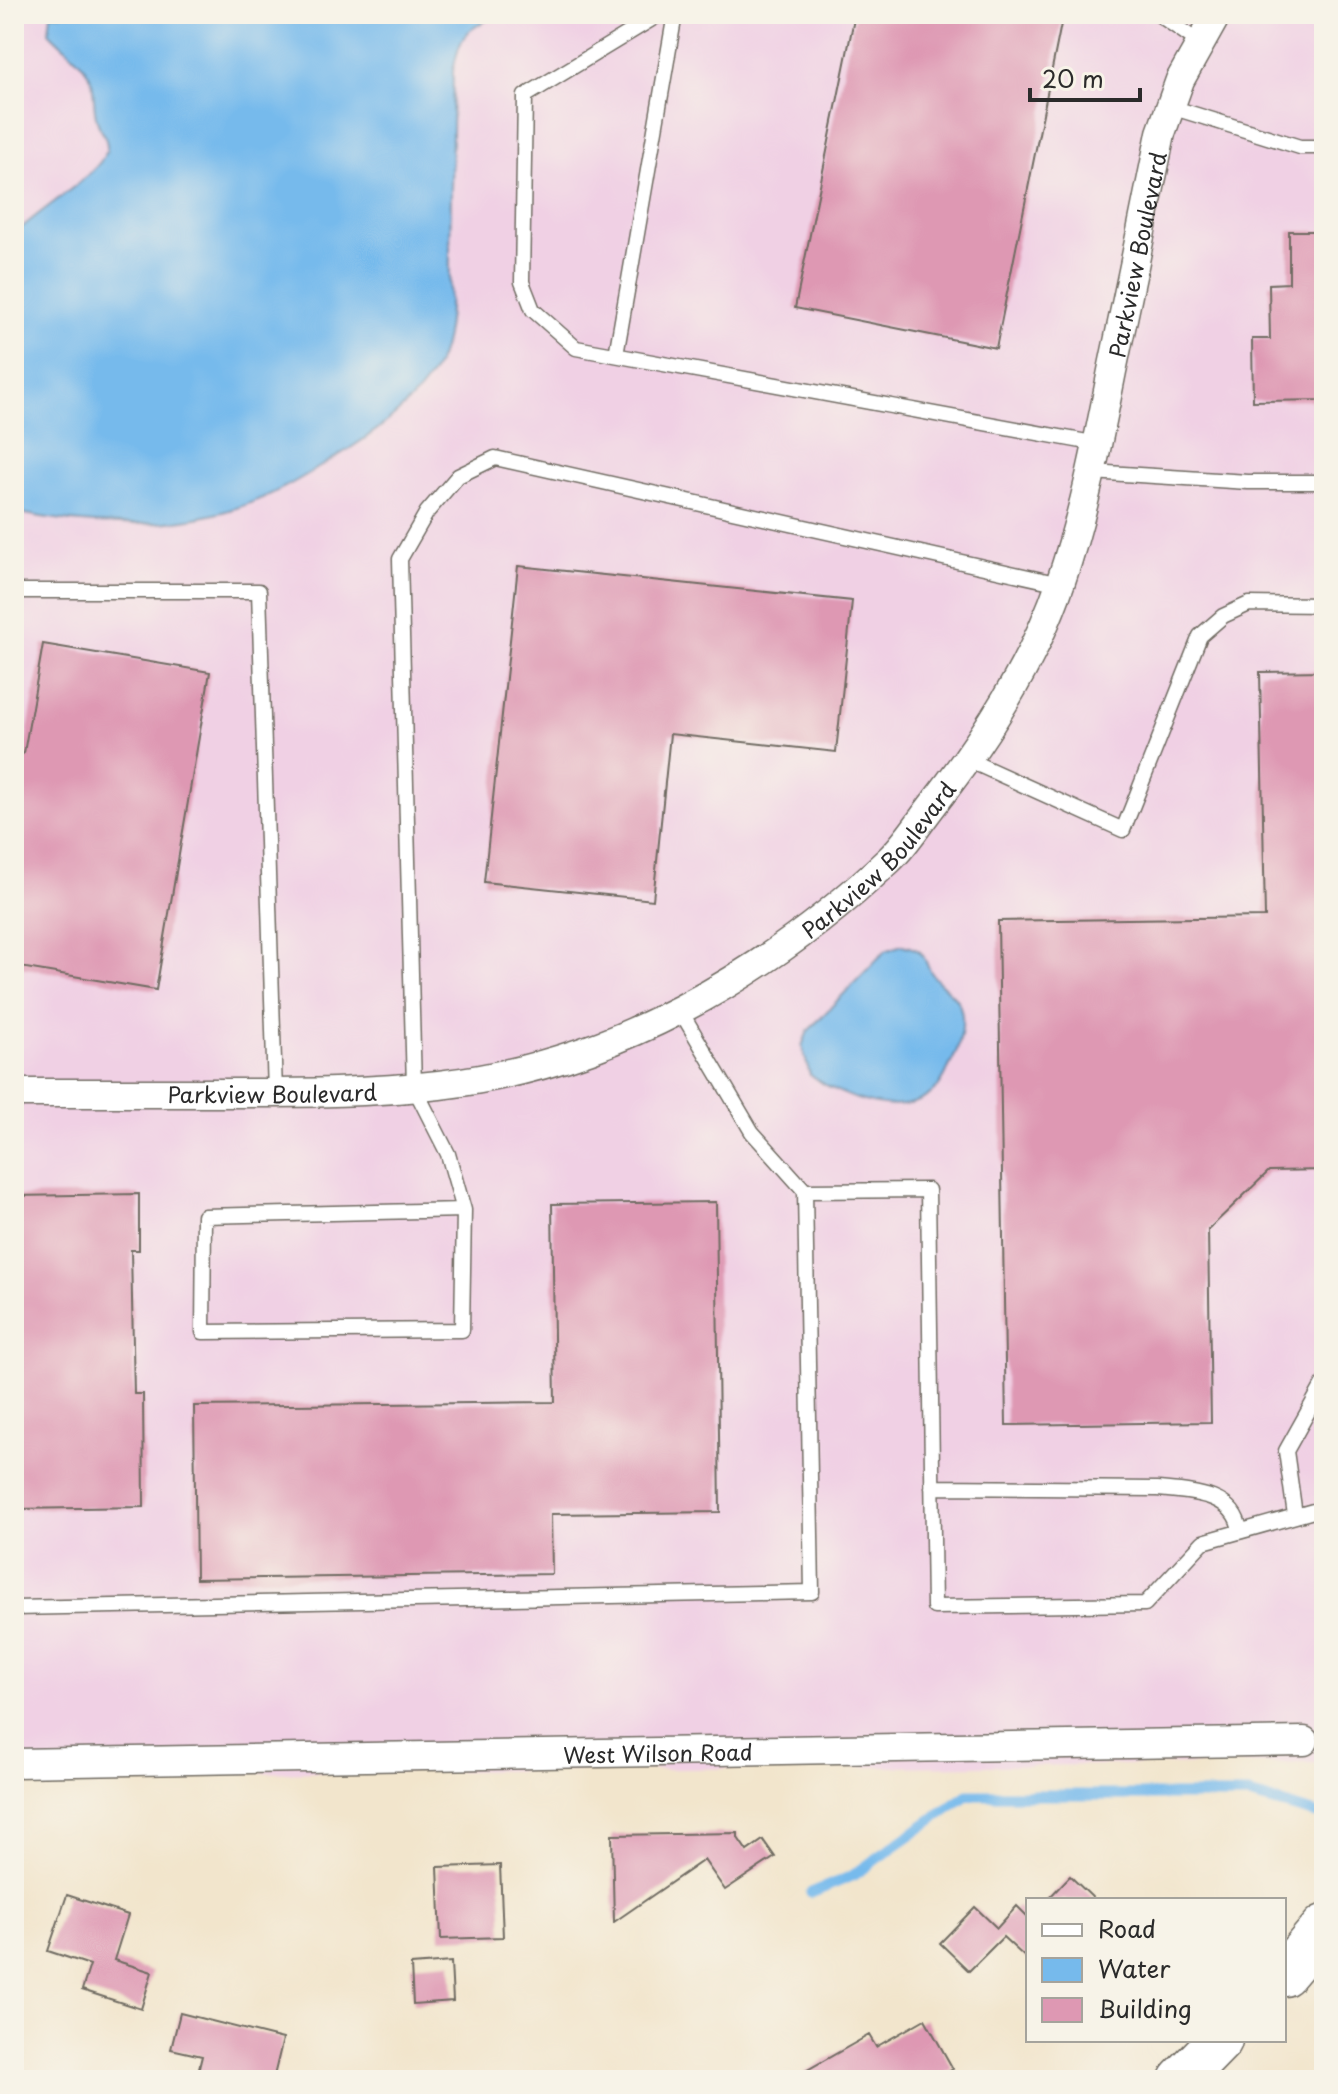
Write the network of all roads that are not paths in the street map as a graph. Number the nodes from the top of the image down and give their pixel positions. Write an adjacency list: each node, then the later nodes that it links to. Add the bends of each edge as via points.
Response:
1 (660, 14): 8 (lane, via 525,96 522,282 533,310 576,348)
2 (675, 14): 8 (lane)
3 (1158, 14): 5 (lane)
4 (1217, 14): 5 (street, Parkview Boulevard)
5 (1200, 43): 6 (street, Parkview Boulevard)
6 (1171, 107): 7 (lane, via 1300,147); 9 (street, Parkview Boulevard, via 1161,133)
7 (1324, 147)
8 (616, 355): 9 (lane)
9 (1098, 444): 10 (street, Parkview Boulevard)
10 (1092, 472): 11 (lane); 12 (street, Parkview Boulevard)
11 (1324, 482)
12 (1060, 584): 15 (street, Parkview Boulevard, via 1008,697); 17 (lane, via 495,458 458,476 427,512 400,559)
13 (14, 591): 19 (lane, via 259,591)
14 (1324, 605): 15 (lane, via 1249,604 1223,616 1200,636 1123,830)
15 (968, 760): 16 (street, Parkview Boulevard, via 892,857 773,955)
16 (680, 1010): 17 (street, Parkview Boulevard, via 599,1045 516,1070); 20 (lane, via 752,1132)
17 (414, 1087): 19 (street, Parkview Boulevard); 21 (lane, via 448,1154)
18 (14, 1093): 19 (street, Parkview Boulevard)
19 (275, 1093)
20 (805, 1191): 23 (lane, via 928,1190); 27 (lane, via 812,1592)
21 (464, 1210): 21 (lane, via 462,1330 203,1332 204,1216)
22 (1324, 1383): 25 (lane, via 1286,1451)
23 (932, 1487): 26 (lane, via 1189,1492 1221,1500 1239,1520); 26 (lane, via 934,1607 1145,1604 1203,1542)
24 (1324, 1508): 25 (lane)
25 (1295, 1515): 26 (lane)
26 (1240, 1531)
27 (14, 1608)
28 (1304, 1741): 29 (street, West Wilson Road)
29 (14, 1763)
30 (1324, 1927): 31 (main road)
31 (1286, 1972)
32 (1218, 2042): 33 (main road)
33 (1181, 2080)

